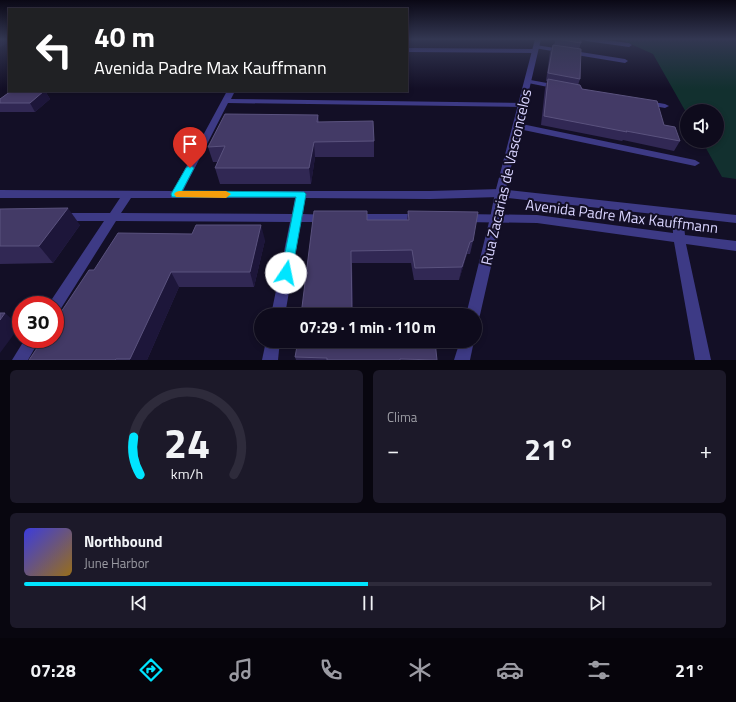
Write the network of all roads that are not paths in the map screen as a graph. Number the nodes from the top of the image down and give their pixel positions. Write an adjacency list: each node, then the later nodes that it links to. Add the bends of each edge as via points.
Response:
1 (534, 56): 4 (street, Rua Zacarias de Vasconcelos)
2 (594, 56): 3 (street)
3 (625, 61)
4 (528, 81): 5 (street); 9 (street, Rua Zacarias de Vasconcelos)
5 (566, 88)
6 (230, 92): 8 (street)
7 (635, 100): 10 (street)
8 (226, 101): 9 (street); 16 (street)
9 (522, 105): 11 (street, Rua Zacarias de Vasconcelos)
10 (665, 106)
11 (517, 126): 12 (street); 13 (street, Rua Zacarias de Vasconcelos)
12 (694, 163)
13 (500, 193): 17 (street, Avenida Padre Max Kauffmann); 18 (street, Avenida Padre Max Kauffmann); 24 (street, Rua Zacarias de Vasconcelos)
14 (0, 194): 15 (street, Avenida Padre Max Kauffmann)
15 (128, 194): 16 (street, Avenida Padre Max Kauffmann); 20 (street)
16 (176, 194): 17 (street, Avenida Padre Max Kauffmann)
17 (301, 194): 21 (street)
18 (677, 212): 25 (street, Avenida Padre Max Kauffmann); 26 (street)
19 (52, 217): 20 (street)
20 (112, 218): 21 (street); 28 (street)
21 (297, 218): 22 (street); 29 (street)
22 (434, 218)
23 (449, 218): 24 (street, Avenida Padre Max Kauffmann)
24 (496, 218): 26 (street, Avenida Padre Max Kauffmann, via 537,219); 30 (street, Rua Zacarias de Vasconcelos)
25 (736, 219)
26 (679, 238): 27 (street, Avenida Padre Max Kauffmann); 37 (street)
27 (736, 246)
28 (61, 296)
29 (279, 308)
30 (475, 308)
31 (27, 348): 34 (street)
32 (273, 348): 35 (street)
33 (465, 348): 36 (street)
34 (20, 360)
35 (270, 360)
36 (462, 360)
37 (703, 360)

